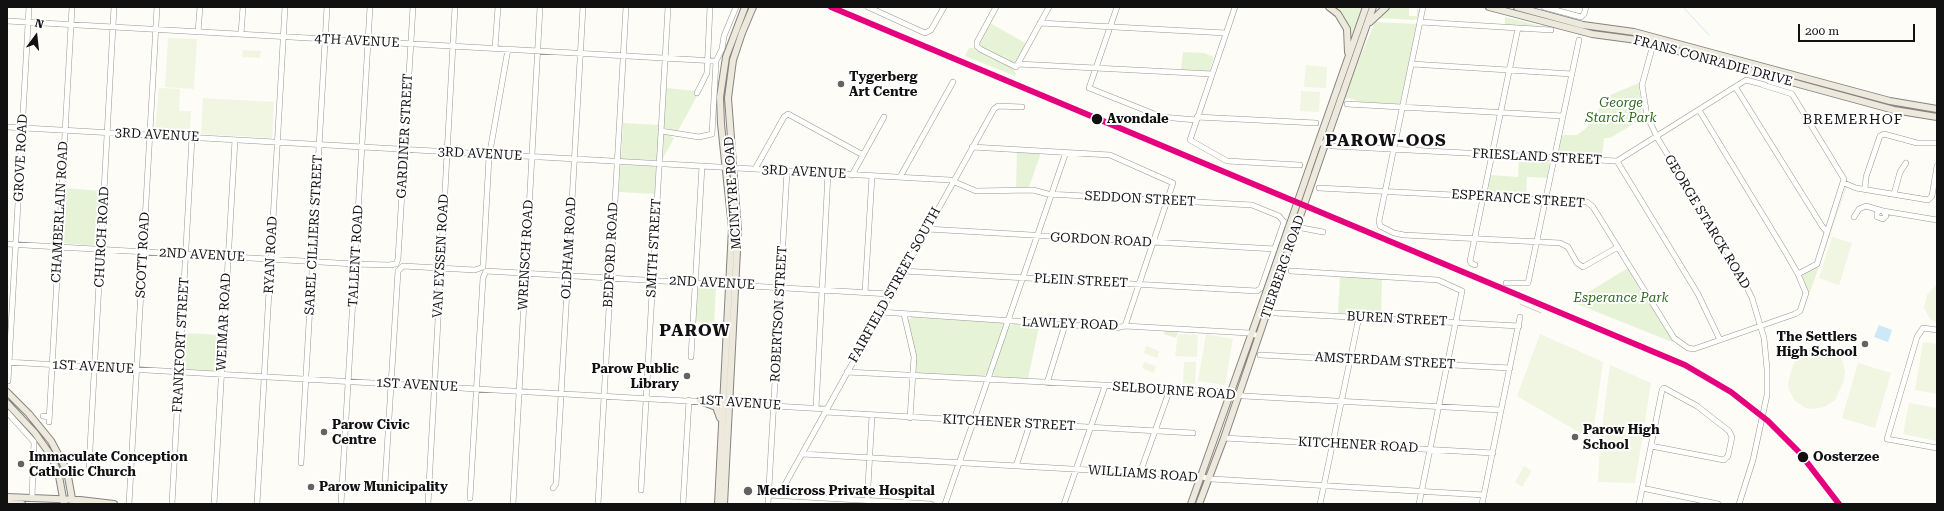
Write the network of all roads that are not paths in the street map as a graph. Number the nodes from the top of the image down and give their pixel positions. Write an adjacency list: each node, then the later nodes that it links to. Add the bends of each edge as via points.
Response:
1 (29, 7): 37 (street, GROVE ROAD)
2 (72, 7): 40 (street, CHAMBERLAIN ROAD)
3 (114, 7): 42 (street, CHURCH ROAD)
4 (157, 7): 45 (street, SCOTT ROAD)
5 (200, 7): 47 (street)
6 (242, 7): 48 (street)
7 (285, 7): 50 (street, RYAN ROAD)
8 (327, 7): 52 (street, SAREL CILLIERS STREET)
9 (370, 7): 54 (street, TALLENT ROAD)
10 (413, 7): 55 (street, GARDINER STREET)
11 (455, 7): 57 (street, VAN EYSSEN ROAD)
12 (498, 7): 58 (street)
13 (540, 7): 60 (street, WRENSCH ROAD)
14 (583, 7): 61 (street, OLDHAM ROAD)
15 (626, 7): 62 (street, BEDFORD ROAD)
16 (668, 7): 63 (street, SMITH STREET)
17 (710, 7): 64 (street)
18 (736, 7): 66 (street)
19 (745, 7): 120 (main road, MCINTYRE ROAD, via 730,44 721,86 721,124)
20 (868, 7): 21 (street, via 923,33 929,32)
21 (944, 7)
22 (996, 7): 68 (street, via 977,46)
23 (1049, 7): 39 (street)
24 (1117, 7): 43 (street)
25 (1235, 7): 49 (street)
26 (1329, 7): 65 (main road, via 1341,18 1346,29)
27 (1366, 7): 65 (main road, TIERBERG ROAD)
28 (1373, 7): 41 (main road, TIERBERG ROAD)
29 (1386, 7): 41 (main road)
30 (1423, 7): 38 (street)
31 (1489, 7): 56 (main road, FRANS CONRADIE DRIVE, via 1592,34 1629,38)
32 (1517, 7): 51 (main road, FRANS CONRADIE DRIVE, via 1583,25)
33 (1544, 7): 34 (street, via 1579,17 1583,15)
34 (1586, 7)
35 (753, 8): 120 (main road, MCINTYRE ROAD, via 736,49 729,82)
36 (7, 21): 37 (street, 4TH AVENUE)
37 (28, 22): 40 (street, 4TH AVENUE); 88 (street, GROVE ROAD)
38 (1420, 22): 44 (street); 67 (street)
39 (1040, 23): 43 (street); 68 (street)
40 (71, 24): 42 (street, 4TH AVENUE); 89 (street, CHAMBERLAIN ROAD)
41 (1368, 24): 100 (main road, TIERBERG ROAD)
42 (113, 27): 45 (street, 4TH AVENUE); 91 (street, CHURCH ROAD)
43 (1110, 27): 49 (street); 69 (street)
44 (1518, 28): 46 (street); 70 (street)
45 (156, 29): 47 (street, 4TH AVENUE); 92 (street, SCOTT ROAD)
46 (1551, 30)
47 (198, 32): 48 (street, 4TH AVENUE)
48 (241, 34): 50 (street, 4TH AVENUE)
49 (1226, 34): 71 (street)
50 (283, 36): 52 (street, 4TH AVENUE); 96 (street, RYAN ROAD)
51 (1655, 37): 56 (street, GEORGE STARCK ROAD); 79 (main road, FRANS CONRADIE DRIVE, via 1890,100)
52 (325, 39): 54 (street, 4TH AVENUE); 99 (street, SAREL CILLIERS STREET)
53 (1579, 40): 72 (street)
54 (368, 41): 55 (street, 4TH AVENUE); 101 (street, TALLENT ROAD)
55 (410, 43): 57 (street, 4TH AVENUE); 104 (street, GARDINER STREET)
56 (1653, 44): 83 (main road, FRANS CONRADIE DRIVE, via 1894,110); 93 (street, GEORGE STARCK ROAD, via 1642,93 1647,116)
57 (453, 46): 58 (street, 4TH AVENUE); 105 (street, VAN EYSSEN ROAD)
58 (496, 48): 59 (street, 4TH AVENUE)
59 (508, 49): 60 (street, 4TH AVENUE); 107 (street)
60 (538, 51): 61 (street, 4TH AVENUE); 110 (street, WRENSCH ROAD)
61 (580, 53): 62 (street, 4TH AVENUE); 112 (street, OLDHAM ROAD)
62 (623, 55): 63 (street, 4TH AVENUE); 113 (street, BEDFORD ROAD)
63 (665, 58): 64 (street, 4TH AVENUE); 90 (street, SMITH STREET)
64 (708, 60): 66 (street, 4TH AVENUE); 75 (street, via 706,75)
65 (1347, 60): 98 (main road, TIERBERG ROAD)
66 (716, 61): 90 (street, via 712,134 699,136)
67 (1412, 64): 70 (street); 78 (street)
68 (1017, 65): 69 (street)
69 (1095, 68): 71 (street); 85 (street, via 1089,88 1162,117)
70 (1510, 70): 72 (street); 81 (street)
71 (1212, 74): 85 (street)
72 (1572, 74): 82 (street)
73 (953, 82): 126 (street)
74 (1737, 87): 80 (street, FRIESLAND STREET); 128 (street, via 1749,82 1793,95 1843,177); 142 (street)
75 (697, 93)
76 (1347, 104): 78 (street)
77 (1022, 107): 102 (street, FAIRFIELD STREET SOUTH, via 996,106)
78 (1402, 107): 81 (street); 103 (street)
79 (1937, 109)
80 (1699, 110): 93 (street, FRIESLAND STREET); 166 (street)
81 (1501, 112): 82 (street); 108 (street)
82 (1563, 116): 111 (street)
83 (1937, 116)
84 (884, 117): 109 (street)
85 (1197, 118): 86 (street); 117 (street, via 1191,142 1227,161)
86 (1316, 123)
87 (7, 127): 88 (street, 3RD AVENUE)
88 (23, 128): 89 (street, 3RD AVENUE); 148 (street, GROVE ROAD)
89 (65, 130): 91 (street, 3RD AVENUE); 149 (street, CHAMBERLAIN ROAD)
90 (661, 131): 116 (street, SMITH STREET)
91 (107, 132): 92 (street, 3RD AVENUE); 151 (street, CHURCH ROAD)
92 (149, 135): 94 (street, 3RD AVENUE); 153 (street, SCOTT ROAD)
93 (1656, 136): 114 (street, FRIESLAND STREET); 189 (street, GEORGE STARCK ROAD, via 1740,273)
94 (192, 137): 95 (street, 3RD AVENUE); 154 (street, FRANKFORT STREET)
95 (235, 140): 96 (street, 3RD AVENUE); 155 (street, WEIMAR ROAD)
96 (277, 142): 99 (street, 3RD AVENUE); 156 (street, RYAN ROAD)
97 (1937, 143): 130 (street, via 1917,143 1882,135 1879,137 1866,177)
98 (1318, 144): 100 (street, FRIESLAND STREET); 191 (main road, TIERBERG ROAD, bridge)
99 (320, 145): 101 (street, 3RD AVENUE); 157 (street, SAREL CILLIERS STREET)
100 (1325, 146): 103 (street, FRIESLAND STREET); 192 (main road, TIERBERG ROAD, bridge)
101 (362, 147): 104 (street, 3RD AVENUE); 158 (street, TALLENT ROAD)
102 (972, 147): 106 (street); 127 (street, FAIRFIELD STREET SOUTH)
103 (1394, 149): 108 (street, FRIESLAND STREET); 131 (street)
104 (404, 150): 105 (street, 3RD AVENUE); 160 (street, GARDINER STREET)
105 (447, 152): 107 (street, 3RD AVENUE); 161 (street, VAN EYSSEN ROAD)
106 (1066, 152): 132 (street); 135 (street, via 1110,155 1170,180 1173,185)
107 (490, 154): 110 (street, 3RD AVENUE); 162 (street)
108 (1492, 154): 111 (street, FRIESLAND STREET); 134 (street)
109 (863, 155): 121 (street, via 788,114); 124 (street)
110 (532, 157): 112 (street, 3RD AVENUE); 165 (street, WRENSCH ROAD)
111 (1554, 158): 114 (street, FRIESLAND STREET); 136 (street)
112 (574, 159): 113 (street, 3RD AVENUE); 167 (street, OLDHAM ROAD)
113 (617, 161): 116 (street, 3RD AVENUE); 168 (street, BEDFORD ROAD)
114 (1617, 161): 193 (street, via 1698,294)
115 (1906, 163): 133 (street, via 1900,172)
116 (659, 164): 118 (street, 3RD AVENUE); 170 (street, SMITH STREET)
117 (1300, 165)
118 (702, 166): 120 (street, 3RD AVENUE); 171 (street)
119 (1937, 166): 133 (street, via 1932,196 1929,199)
120 (730, 168): 121 (street, 3RD AVENUE); 173 (main road, MCINTYRE ROAD)
121 (755, 169): 122 (street, 3RD AVENUE)
122 (787, 171): 123 (street, 3RD AVENUE); 175 (street, ROBERTSON STREET)
123 (828, 173): 124 (street, 3RD AVENUE); 176 (street)
124 (852, 175): 125 (street, 3RD AVENUE)
125 (872, 176): 126 (street, 3RD AVENUE); 177 (street)
126 (900, 177): 127 (street, 3RD AVENUE)
127 (953, 181): 132 (street, SEDDON STREET, via 975,191 1033,190); 140 (street, FAIRFIELD STREET SOUTH)
128 (1844, 183): 130 (street); 142 (street)
129 (1319, 188): 131 (street, ESPERANCE STREET)
130 (1865, 189): 133 (street)
131 (1385, 191): 134 (street, ESPERANCE STREET); 144 (street, via 1379,221 1382,227 1400,234)
132 (1051, 194): 135 (street, SEDDON STREET); 143 (street)
133 (1894, 194)
134 (1483, 196): 136 (street, ESPERANCE STREET); 144 (street)
135 (1168, 200): 139 (street, SEDDON STREET, via 1252,205 1281,217); 145 (street)
136 (1545, 200): 146 (street); 150 (street, ESPERANCE STREET, via 1589,203)
137 (1854, 217): 138 (street, via 1864,206 1883,212)
138 (1937, 220)
139 (1284, 222): 141 (street, SEDDON STREET); 152 (street)
140 (927, 229): 143 (street, GORDON ROAD); 163 (street, FAIRFIELD STREET SOUTH)
141 (1323, 232)
142 (1827, 232): 166 (street, via 1817,264)
143 (1037, 236): 145 (street, GORDON ROAD); 169 (street)
144 (1474, 238): 146 (street); 159 (street, via 1470,262)
145 (1154, 242): 152 (street, GORDON ROAD); 174 (street)
146 (1536, 242): 150 (street, via 1560,243 1566,246 1583,268); 172 (street, via 1528,283)
147 (7, 244): 148 (street, 2ND AVENUE)
148 (16, 244): 149 (street, 2ND AVENUE); 197 (street, GROVE ROAD)
149 (58, 247): 151 (street, 2ND AVENUE); 198 (street, CHAMBERLAIN ROAD)
150 (1618, 247): 193 (street, ESPERANCE STREET, via 1674,338 1688,348)
151 (101, 249): 153 (street, 2ND AVENUE); 200 (street, CHURCH ROAD)
152 (1275, 249): 174 (street, PLEIN STREET, via 1259,290)
153 (143, 251): 154 (street, 2ND AVENUE); 202 (street, SCOTT ROAD)
154 (186, 254): 155 (street, 2ND AVENUE); 203 (street, FRANKFORT STREET)
155 (228, 257): 156 (street, 2ND AVENUE); 205 (street, WEIMAR ROAD)
156 (271, 259): 157 (street, 2ND AVENUE); 207 (street, RYAN ROAD)
157 (313, 261): 158 (street, 2ND AVENUE); 208 (street, SAREL CILLIERS STREET)
158 (356, 264): 160 (street, 2ND AVENUE); 211 (street, TALLENT ROAD)
159 (1475, 265)
160 (398, 266): 161 (street, 2ND AVENUE); 213 (street, GARDINER STREET)
161 (441, 268): 162 (street, 2ND AVENUE); 214 (street, VAN EYSSEN ROAD)
162 (483, 271): 165 (street, 2ND AVENUE); 216 (street)
163 (903, 271): 169 (street, PLEIN STREET); 178 (street, FAIRFIELD STREET SOUTH)
164 (1291, 271): 185 (street, via 1438,280 1463,292)
165 (525, 273): 167 (street, 2ND AVENUE); 218 (street, WRENSCH ROAD)
166 (1798, 274): 189 (street, via 1806,292 1798,313)
167 (568, 275): 168 (street, 2ND AVENUE); 221 (street, OLDHAM ROAD)
168 (610, 278): 170 (street, 2ND AVENUE); 223 (street, BEDFORD ROAD)
169 (1023, 278): 174 (street, PLEIN STREET); 184 (street)
170 (653, 280): 171 (street, 2ND AVENUE); 224 (street, SMITH STREET)
171 (695, 283): 173 (street, 2ND AVENUE); 195 (street)
172 (1506, 283)
173 (733, 284): 175 (street, 2ND AVENUE); 229 (main road, MCINTYRE ROAD)
174 (1140, 284): 187 (street)
175 (780, 287): 176 (street, 2ND AVENUE); 230 (street, ROBERTSON STREET)
176 (822, 290): 177 (street, 2ND AVENUE); 232 (street)
177 (865, 292): 178 (street, 2ND AVENUE)
178 (890, 294): 179 (street, FAIRFIELD STREET SOUTH)
179 (881, 312): 181 (street, LAWLEY ROAD); 204 (street, FAIRFIELD STREET SOUTH)
180 (1275, 313): 182 (street, BUREN STREET)
181 (904, 314): 184 (street, LAWLEY ROAD); 206 (street, via 913,350)
182 (1359, 317): 185 (street, BUREN STREET); 196 (street)
183 (1520, 317): 188 (street)
184 (1008, 320): 186 (street, LAWLEY ROAD); 209 (street)
185 (1457, 323): 188 (street, BUREN STREET); 199 (street)
186 (1065, 325): 187 (street, LAWLEY ROAD, via 1119,328); 212 (street)
187 (1125, 326): 191 (street, LAWLEY ROAD)
188 (1519, 326): 201 (street)
189 (1762, 326): 193 (street); 301 (street, GEORGE STARCK ROAD, via 1767,369 1765,402 1755,451)
190 (1937, 330): 248 (street, via 1923,328 1918,335 1887,439)
191 (1252, 334): 192 (street, LAWLEY ROAD); 220 (main road, TIERBERG ROAD)
192 (1259, 336): 222 (main road, TIERBERG ROAD)
193 (1720, 340)
194 (1260, 354): 196 (street, AMSTERDAM STREET)
195 (691, 357)
196 (1350, 360): 199 (street, AMSTERDAM STREET); 227 (street)
197 (8, 362): 198 (street, 1ST AVENUE); 210 (street, GROVE ROAD)
198 (52, 365): 200 (street, 1ST AVENUE); 236 (street, CHAMBERLAIN ROAD, via 49,420)
199 (1448, 365): 201 (street, AMSTERDAM STREET); 231 (street)
200 (94, 367): 202 (street, 1ST AVENUE); 256 (street, CHURCH ROAD)
201 (1510, 368): 233 (street)
202 (136, 370): 203 (street, 1ST AVENUE); 279 (street, SCOTT ROAD)
203 (179, 372): 205 (street, 1ST AVENUE); 280 (street, FRANKFORT STREET)
204 (847, 372): 206 (street, SELBOURNE ROAD); 234 (street, FAIRFIELD STREET SOUTH)
205 (222, 374): 207 (street, 1ST AVENUE); 281 (street, WEIMAR ROAD)
206 (913, 375): 209 (street, SELBOURNE ROAD); 238 (street)
207 (264, 377): 208 (street, 1ST AVENUE); 282 (street, RYAN ROAD)
208 (306, 379): 211 (street, 1ST AVENUE); 253 (street, SAREL CILLIERS STREET)
209 (988, 379): 212 (street, SELBOURNE ROAD); 239 (street)
210 (8, 381)
211 (348, 382): 213 (street, 1ST AVENUE); 283 (street, TALLENT ROAD)
212 (1047, 383): 215 (street, SELBOURNE ROAD)
213 (391, 384): 214 (street, 1ST AVENUE); 261 (street)
214 (434, 386): 216 (street, 1ST AVENUE); 284 (street, VAN EYSSEN ROAD)
215 (1105, 386): 217 (street, SELBOURNE ROAD); 242 (street)
216 (476, 389): 218 (street, 1ST AVENUE); 272 (street)
217 (1170, 389): 220 (street, SELBOURNE ROAD); 243 (street)
218 (519, 391): 221 (street, 1ST AVENUE); 285 (street, WRENSCH ROAD)
219 (7, 392): 274 (main road, via 51,441 67,471)
220 (1231, 393): 222 (street, SELBOURNE ROAD); 259 (main road, TIERBERG ROAD)
221 (561, 394): 223 (street, 1ST AVENUE); 263 (street, OLDHAM ROAD, via 556,484)
222 (1239, 395): 227 (street, SELBOURNE ROAD); 245 (main road, TIERBERG ROAD)
223 (604, 396): 224 (street, 1ST AVENUE); 286 (street, BEDFORD ROAD)
224 (646, 398): 225 (street, 1ST AVENUE); 266 (street, SMITH STREET)
225 (689, 400): 226 (street, 1ST AVENUE); 287 (street)
226 (700, 401): 229 (street, 1ST AVENUE); 241 (main road, via 716,408)
227 (1340, 402): 231 (street, SELBOURNE ROAD); 246 (street)
228 (7, 403): 273 (main road, via 46,447 59,476)
229 (726, 403): 230 (street, 1ST AVENUE); 241 (main road, MCINTYRE ROAD); 289 (main road, MCINTYRE ROAD)
230 (774, 405): 232 (street, 1ST AVENUE); 268 (street, ROBERTSON STREET)
231 (1439, 407): 233 (street, SELBOURNE ROAD); 249 (street)
232 (816, 408): 234 (street, 1ST AVENUE)
233 (1501, 410): 250 (street)
234 (826, 411): 237 (street, KITCHENER STREET); 251 (street, FAIRFIELD STREET SOUTH)
235 (7, 412): 271 (street, via 34,442)
236 (43, 416)
237 (872, 416): 238 (street, KITCHENER STREET); 252 (street)
238 (910, 418): 239 (street, KITCHENER STREET)
239 (973, 421): 240 (street, KITCHENER STREET); 254 (street)
240 (1030, 424): 242 (street, KITCHENER STREET); 255 (street)
241 (722, 426): 288 (main road, MCINTYRE ROAD)
242 (1090, 428): 243 (street, KITCHENER STREET); 257 (street)
243 (1155, 431): 244 (street, KITCHENER STREET); 258 (street)
244 (1193, 433)
245 (1224, 438): 246 (street, KITCHENER ROAD); 260 (main road, TIERBERG ROAD)
246 (1332, 444): 249 (street, KITCHENER ROAD); 262 (street)
247 (1651, 446): 247 (street, via 1724,460 1728,456 1732,438 1729,431 1694,404 1666,387 1662,390); 265 (street)
248 (1937, 448)
249 (1430, 449): 250 (street, KITCHENER ROAD); 267 (street)
250 (1492, 453): 269 (street)
251 (802, 454): 252 (street, WILLIAMS ROAD); 264 (street, FAIRFIELD STREET SOUTH)
252 (870, 458): 254 (street, WILLIAMS ROAD); 275 (street)
253 (302, 463)
254 (959, 463): 255 (street, WILLIAMS ROAD); 292 (street)
255 (1016, 466): 257 (street, WILLIAMS ROAD)
256 (89, 467)
257 (1076, 470): 258 (street, WILLIAMS ROAD); 293 (street)
258 (1140, 473): 259 (street, WILLIAMS ROAD)
259 (1202, 477): 260 (street, WILLIAMS ROAD); 294 (main road, TIERBERG ROAD)
260 (1208, 479): 262 (street, WILLIAMS ROAD); 295 (main road, TIERBERG ROAD)
261 (385, 483)
262 (1324, 486): 267 (street, WILLIAMS ROAD); 296 (street)
263 (553, 488)
264 (783, 488)
265 (1642, 488): 299 (street); 300 (street)
266 (641, 490)
267 (1421, 491): 269 (street, WILLIAMS ROAD); 297 (street)
268 (768, 495): 275 (street); 290 (street, ROBERTSON STREET)
269 (1484, 495): 298 (street)
270 (7, 497): 271 (main road)
271 (32, 498): 273 (main road)
272 (470, 498)
273 (64, 502): 274 (main road)
274 (73, 502): 278 (main road)
275 (868, 502): 291 (street)
276 (7, 503): 277 (main road)
277 (22, 504)
278 (114, 504)
279 (129, 504)
280 (172, 504)
281 (214, 504)
282 (258, 504)
283 (341, 504)
284 (428, 504)
285 (513, 504)
286 (598, 504)
287 (683, 504)
288 (718, 504)
289 (724, 504)
290 (768, 504)
291 (931, 504)
292 (945, 504)
293 (1064, 504)
294 (1191, 504)
295 (1199, 504)
296 (1320, 504)
297 (1419, 504)
298 (1482, 504)
299 (1639, 504)
300 (1718, 504)
301 (1739, 504)

